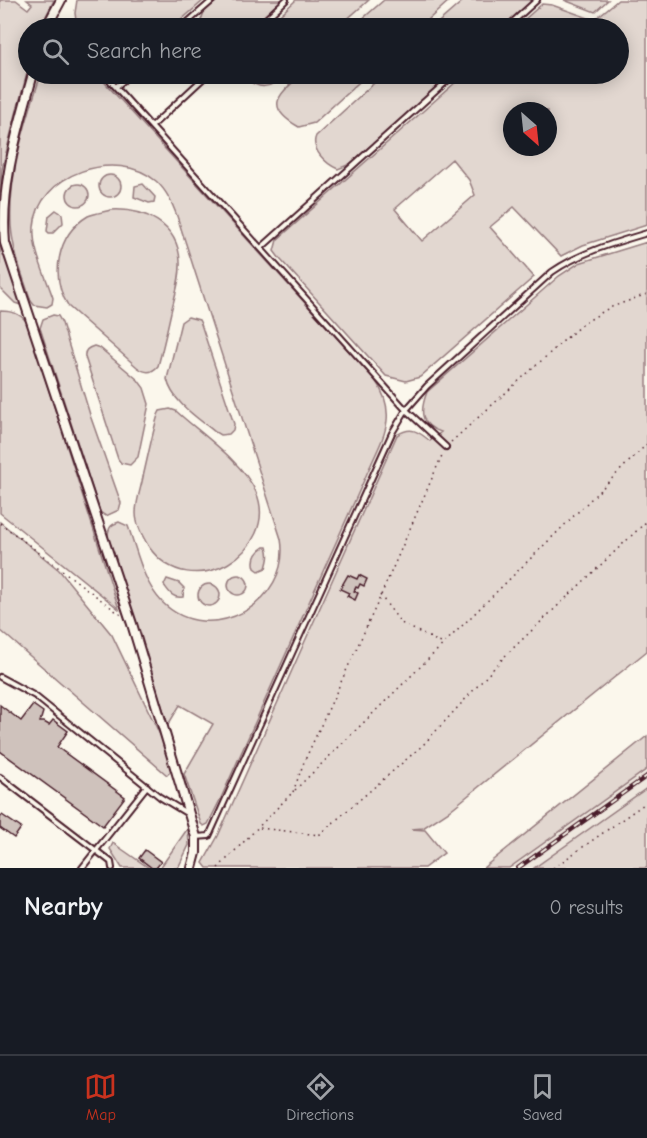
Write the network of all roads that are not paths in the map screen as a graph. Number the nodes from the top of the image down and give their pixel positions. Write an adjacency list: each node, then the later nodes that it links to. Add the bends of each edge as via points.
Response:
1 (61, 0): 5 (street)
2 (213, 0): 6 (lane)
3 (286, 0): 7 (lane)
4 (537, 0): 8 (lane)
5 (51, 18)
6 (192, 18)
7 (267, 18)
8 (517, 18)
9 (30, 84): 21 (street, via 6,173 2,222 5,243 132,624)
10 (197, 84): 13 (lane)
11 (444, 84): 15 (lane)
12 (117, 86): 13 (lane)
13 (152, 127): 15 (lane)
14 (647, 233): 16 (lane, via 565,262 427,386)
15 (261, 248): 16 (lane)
16 (406, 410): 17 (lane); 22 (lane, via 392,433 209,836)
17 (446, 447)
18 (0, 677): 20 (lane, via 35,696)
19 (0, 777): 23 (lane)
20 (147, 786): 21 (lane); 23 (lane)
21 (189, 814): 22 (street)
22 (196, 837): 26 (street)
23 (96, 850): 24 (lane); 25 (lane, via 111,861)
24 (82, 868)
25 (112, 868)
26 (192, 868)

